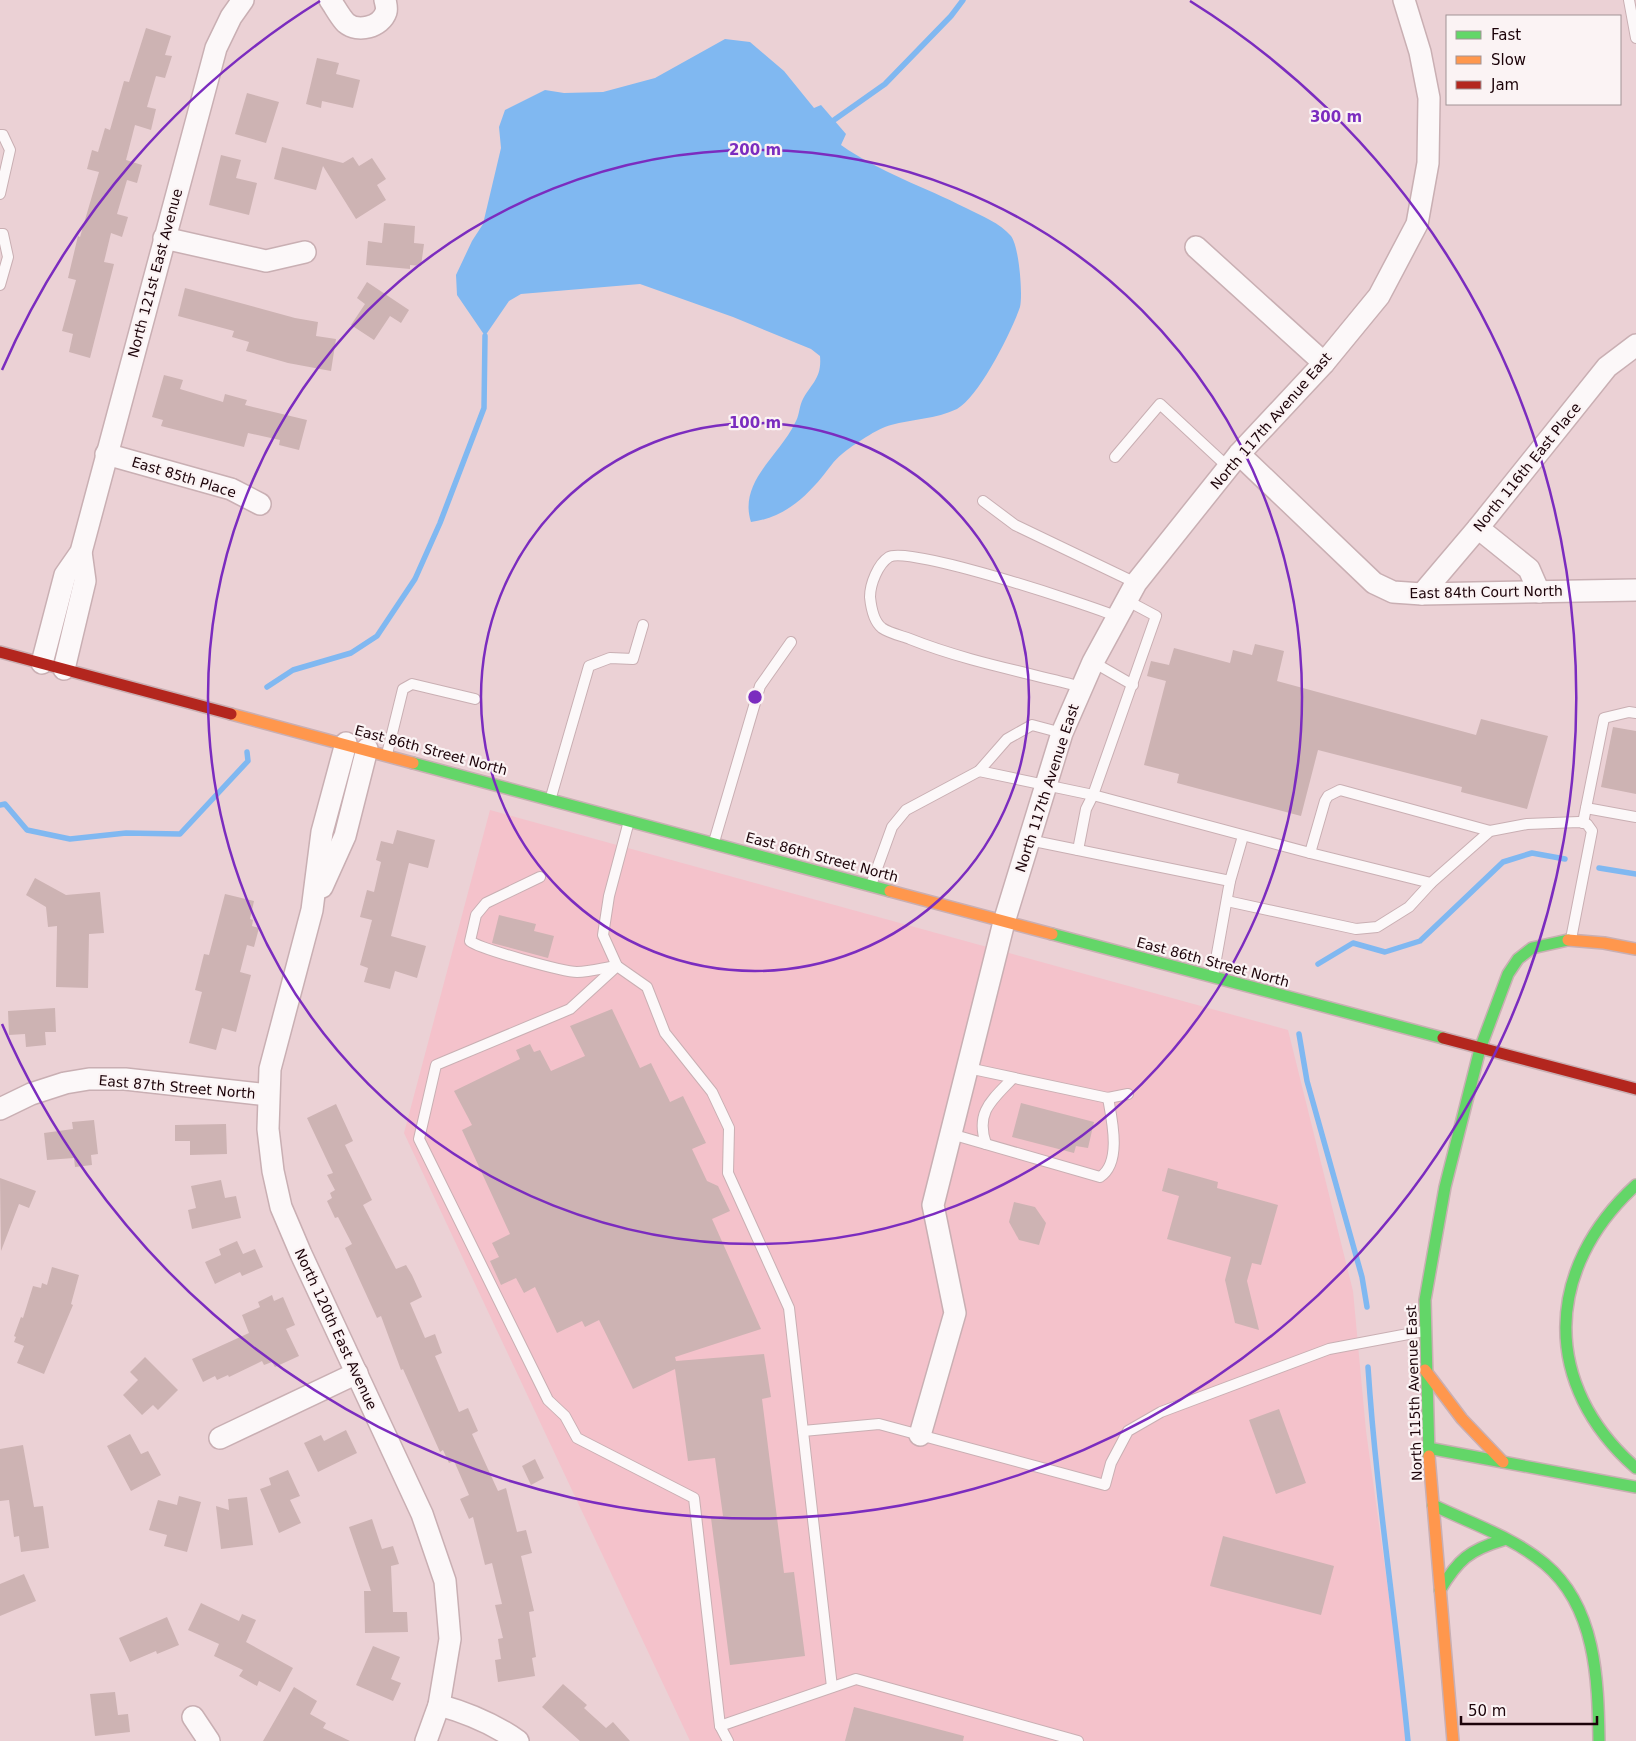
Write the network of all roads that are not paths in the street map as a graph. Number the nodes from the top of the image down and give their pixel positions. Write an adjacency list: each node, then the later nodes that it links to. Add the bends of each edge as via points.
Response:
1 (243, 0): 10 (street, North 121st East Avenue, via 216,48)
2 (330, 0): 3 (street, via 347,24 360,28 380,22 386,11)
3 (386, 0)
4 (1404, 0): 15 (street, North 117th Avenue East, via 1420,52 1429,98 1428,163 1417,224 1379,296)
5 (1629, 0): 6 (lane)
6 (1636, 38)
7 (0, 134): 8 (lane, via 10,150)
8 (1, 189)
9 (0, 234): 13 (lane, via 3,234 8,257)
10 (164, 238): 12 (street, via 266,261); 16 (street, North 121st East Avenue)
11 (1196, 247): 15 (street)
12 (305, 252)
13 (0, 285)
14 (1635, 346): 21 (street, North 116th East Place, via 1607,367)
15 (1324, 363): 18 (street, North 117th Avenue East)
16 (106, 454): 20 (street, East 85th Place, via 231,489); 22 (street, North 121st East Avenue)
17 (1115, 457): 18 (lane, via 1160,404)
18 (1234, 461): 25 (street, East 84th Court North, via 1374,583 1393,592); 26 (street, North 117th Avenue East)
19 (983, 501): 26 (lane)
20 (260, 504)
21 (1478, 528): 24 (street, via 1529,569); 25 (street, North 116th East Place)
22 (81, 552): 31 (street, North 121st East Avenue, via 65,575); 32 (street, North 121st East Avenue, via 85,581)
23 (1636, 590): 24 (street, East 84th Court North)
24 (1539, 592): 25 (street, East 84th Court North)
25 (1422, 594)
26 (1127, 600): 30 (street, North 117th Avenue East); 33 (lane, via 1156,616); 34 (lane, via 1075,600 937,560 904,554 890,556 877,572 870,596 874,617 882,628 933,648)
27 (643, 625): 43 (lane, via 633,659 610,658 589,666)
28 (791, 642): 51 (lane, via 760,686)
29 (0, 652): 31 (main road, East 86th Street North)
30 (1093, 662): 33 (lane); 34 (street, North 117th Avenue East)
31 (42, 663): 32 (main road, East 86th Street North)
32 (64, 669): 38 (main road, East 86th Street North)
33 (1133, 686): 42 (lane)
34 (1082, 687): 37 (street, North 117th Avenue East)
35 (474, 699): 39 (lane, via 412,684 403,689)
36 (1636, 713): 44 (lane, via 1604,718)
37 (1062, 733): 40 (lane, via 1032,725 1006,739); 41 (street, North 117th Avenue East)
38 (357, 746): 39 (main road, East 86th Street North); 69 (street, North 120th East Avenue, via 345,836 312,910 270,1069)
39 (387, 754): 43 (main road, East 86th Street North)
40 (979, 771): 41 (lane); 57 (lane, via 906,810 892,827)
41 (1045, 786): 42 (lane); 50 (street, North 117th Avenue East)
42 (1093, 795): 49 (lane); 52 (lane, via 1086,809)
43 (550, 798): 46 (main road, East 86th Street North)
44 (1586, 808): 45 (lane); 47 (lane)
45 (1636, 817)
46 (629, 820): 51 (main road, East 86th Street North); 62 (lane, via 609,896 603,935)
47 (1583, 823): 48 (lane, via 1527,824); 60 (lane, via 1592,831)
48 (1490, 831): 53 (lane, via 1340,790 1325,801); 56 (lane)
49 (1243, 836): 53 (lane); 55 (lane)
50 (1029, 840): 52 (lane); 59 (street, North 117th Avenue East)
51 (714, 843): 57 (main road, East 86th Street North)
52 (1078, 850): 55 (lane)
53 (1310, 853): 56 (lane)
54 (540, 877): 62 (lane, via 486,903 476,915 470,941 491,951 576,972)
55 (1230, 881): 58 (lane)
56 (1431, 883): 58 (lane, via 1408,907 1376,927 1356,929)
57 (871, 886): 59 (main road, East 86th Street North)
58 (1227, 901): 63 (lane)
59 (1004, 922): 63 (main road, East 86th Street North); 65 (street, North 117th Avenue East)
60 (1571, 940): 61 (main road, North 115th Avenue East); 64 (main road, North 115th Avenue East, via 1532,948 1518,959 1508,974)
61 (1636, 949)
62 (617, 966): 78 (lane, via 646,988 665,1033 712,1092 729,1128 728,1173 789,1308); 91 (lane, via 570,1009 436,1065 419,1139 548,1400 565,1416 577,1438 694,1498)
63 (1213, 977): 64 (main road, East 86th Street North)
64 (1480, 1049): 67 (main road, East 86th Street North); 75 (main road, North 115th Avenue East, via 1445,1187 1425,1300)
65 (968, 1068): 66 (lane); 72 (street, North 117th Avenue East)
66 (1013, 1078): 70 (lane); 73 (lane, via 993,1098 982,1116 981,1131)
67 (1636, 1089)
68 (1128, 1094): 70 (lane)
69 (268, 1095): 71 (street, East 87th Street North, via 125,1079 89,1079 31,1094); 77 (street, North 120th East Avenue, via 273,1171 282,1207)
70 (1108, 1098): 73 (lane, via 1114,1128 1112,1163 1100,1177)
71 (0, 1108)
72 (951, 1134): 73 (lane); 79 (street, North 117th Avenue East, via 933,1205 955,1313)
73 (986, 1144)
74 (1636, 1185): 83 (main road, via 1611,1208 1582,1251 1572,1281 1567,1332 1569,1355 1584,1406 1614,1449)
75 (1424, 1331): 76 (main road, North 115th Avenue East); 79 (lane, via 1329,1349 1161,1412 1128,1431 1111,1463 1105,1485)
76 (1425, 1370): 81 (main road, North 115th Avenue East); 82 (main road, via 1462,1419)
77 (357, 1373): 80 (street); 89 (street, North 120th East Avenue, via 422,1514 444,1581 450,1639)
78 (803, 1431): 79 (lane, via 879,1424); 88 (lane)
79 (920, 1435)
80 (220, 1438)
81 (1428, 1448): 82 (main road); 85 (main road, North 115th Avenue East)
82 (1502, 1462): 84 (main road)
83 (1636, 1468)
84 (1636, 1487)
85 (1433, 1505): 86 (main road); 87 (main road, North 115th Avenue East)
86 (1503, 1540): 87 (main road, via 1477,1546 1458,1560); 98 (main road, via 1545,1564 1574,1597 1592,1643 1599,1704)
87 (1440, 1590): 97 (main road, North 115th Avenue East)
88 (832, 1687): 91 (lane); 96 (lane, via 856,1679)
89 (440, 1705): 93 (street, North 120th East Avenue); 94 (street, via 466,1712)
90 (193, 1717): 92 (street)
91 (720, 1726): 95 (lane)
92 (209, 1741)
93 (426, 1741)
94 (518, 1741)
95 (728, 1741)
96 (1078, 1741)
97 (1453, 1741)
98 (1598, 1741)

